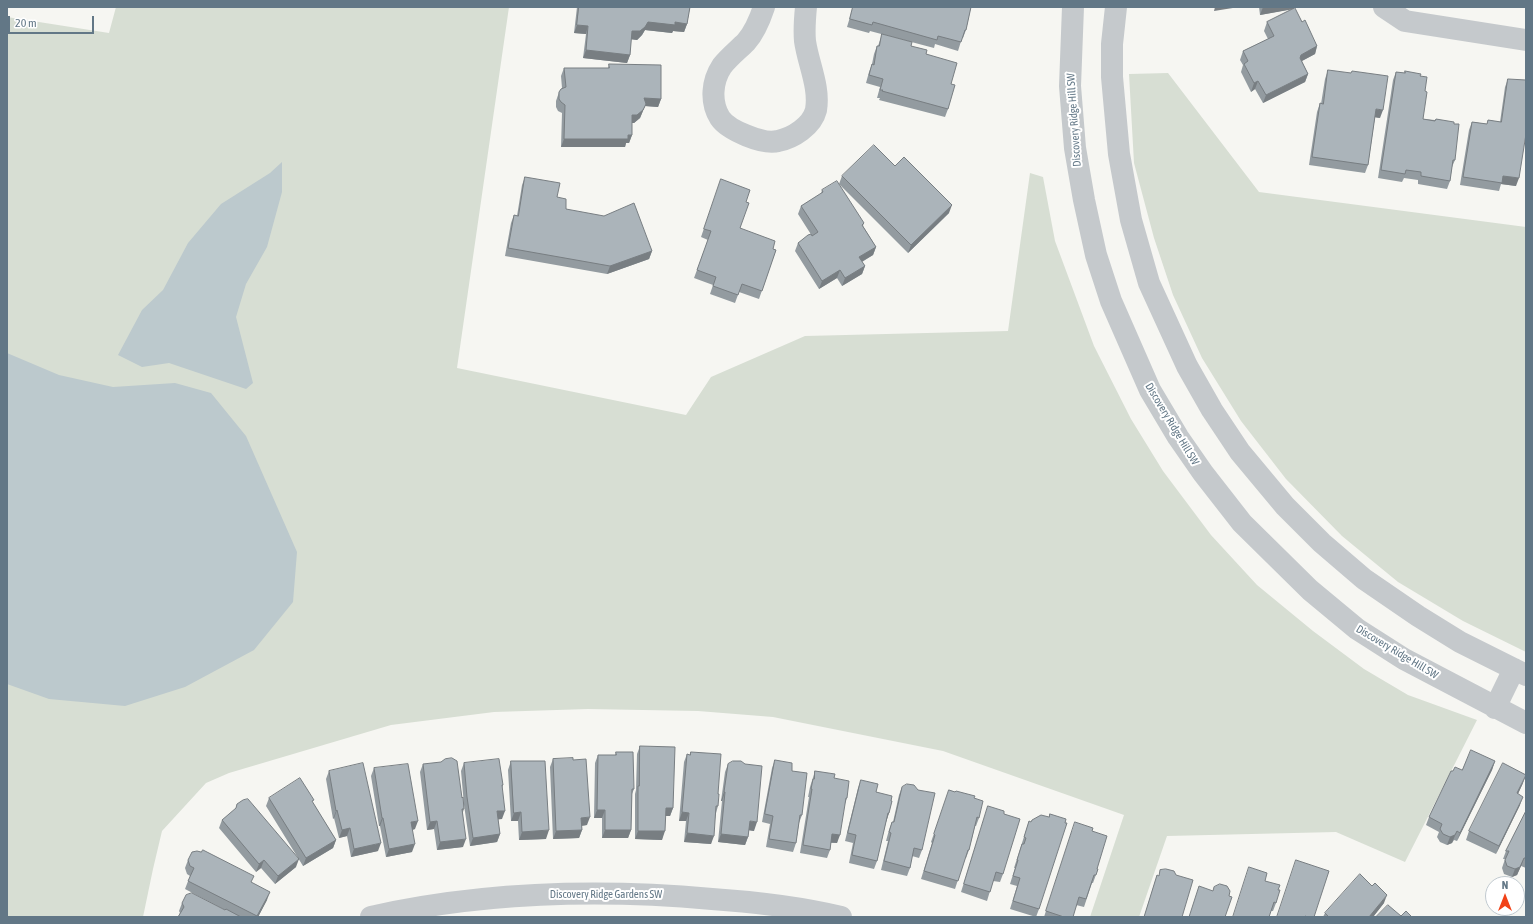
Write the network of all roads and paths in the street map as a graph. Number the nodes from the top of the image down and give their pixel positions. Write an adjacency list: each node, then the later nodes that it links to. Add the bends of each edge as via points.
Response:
1 (764, 7): 2 (street, via 746,41 723,65 718,74 714,87 714,104 721,119 734,130 764,141 777,142 796,134 808,125 816,111 816,94 805,40)
2 (806, 7)
3 (1072, 7): 8 (street, Discovery Ridge Hill SW, via 1070,86 1075,148 1096,255 1111,301 1150,390 1178,437 1242,523 1310,590 1357,629 1404,659)
4 (1116, 7): 7 (street, via 1112,77 1119,154 1131,220 1149,283 1187,366 1212,410 1240,452 1285,506 1322,543 1364,579 1460,642)
5 (1384, 7): 6 (street, via 1405,21)
6 (1526, 40)
7 (1520, 672): 8 (street)
8 (1495, 708): 9 (street, Discovery Ridge Hill SW)
9 (1526, 723)
10 (371, 917): 11 (street, Discovery Ridge Gardens SW, via 483,899 586,893 650,894 751,902)
11 (841, 917)

